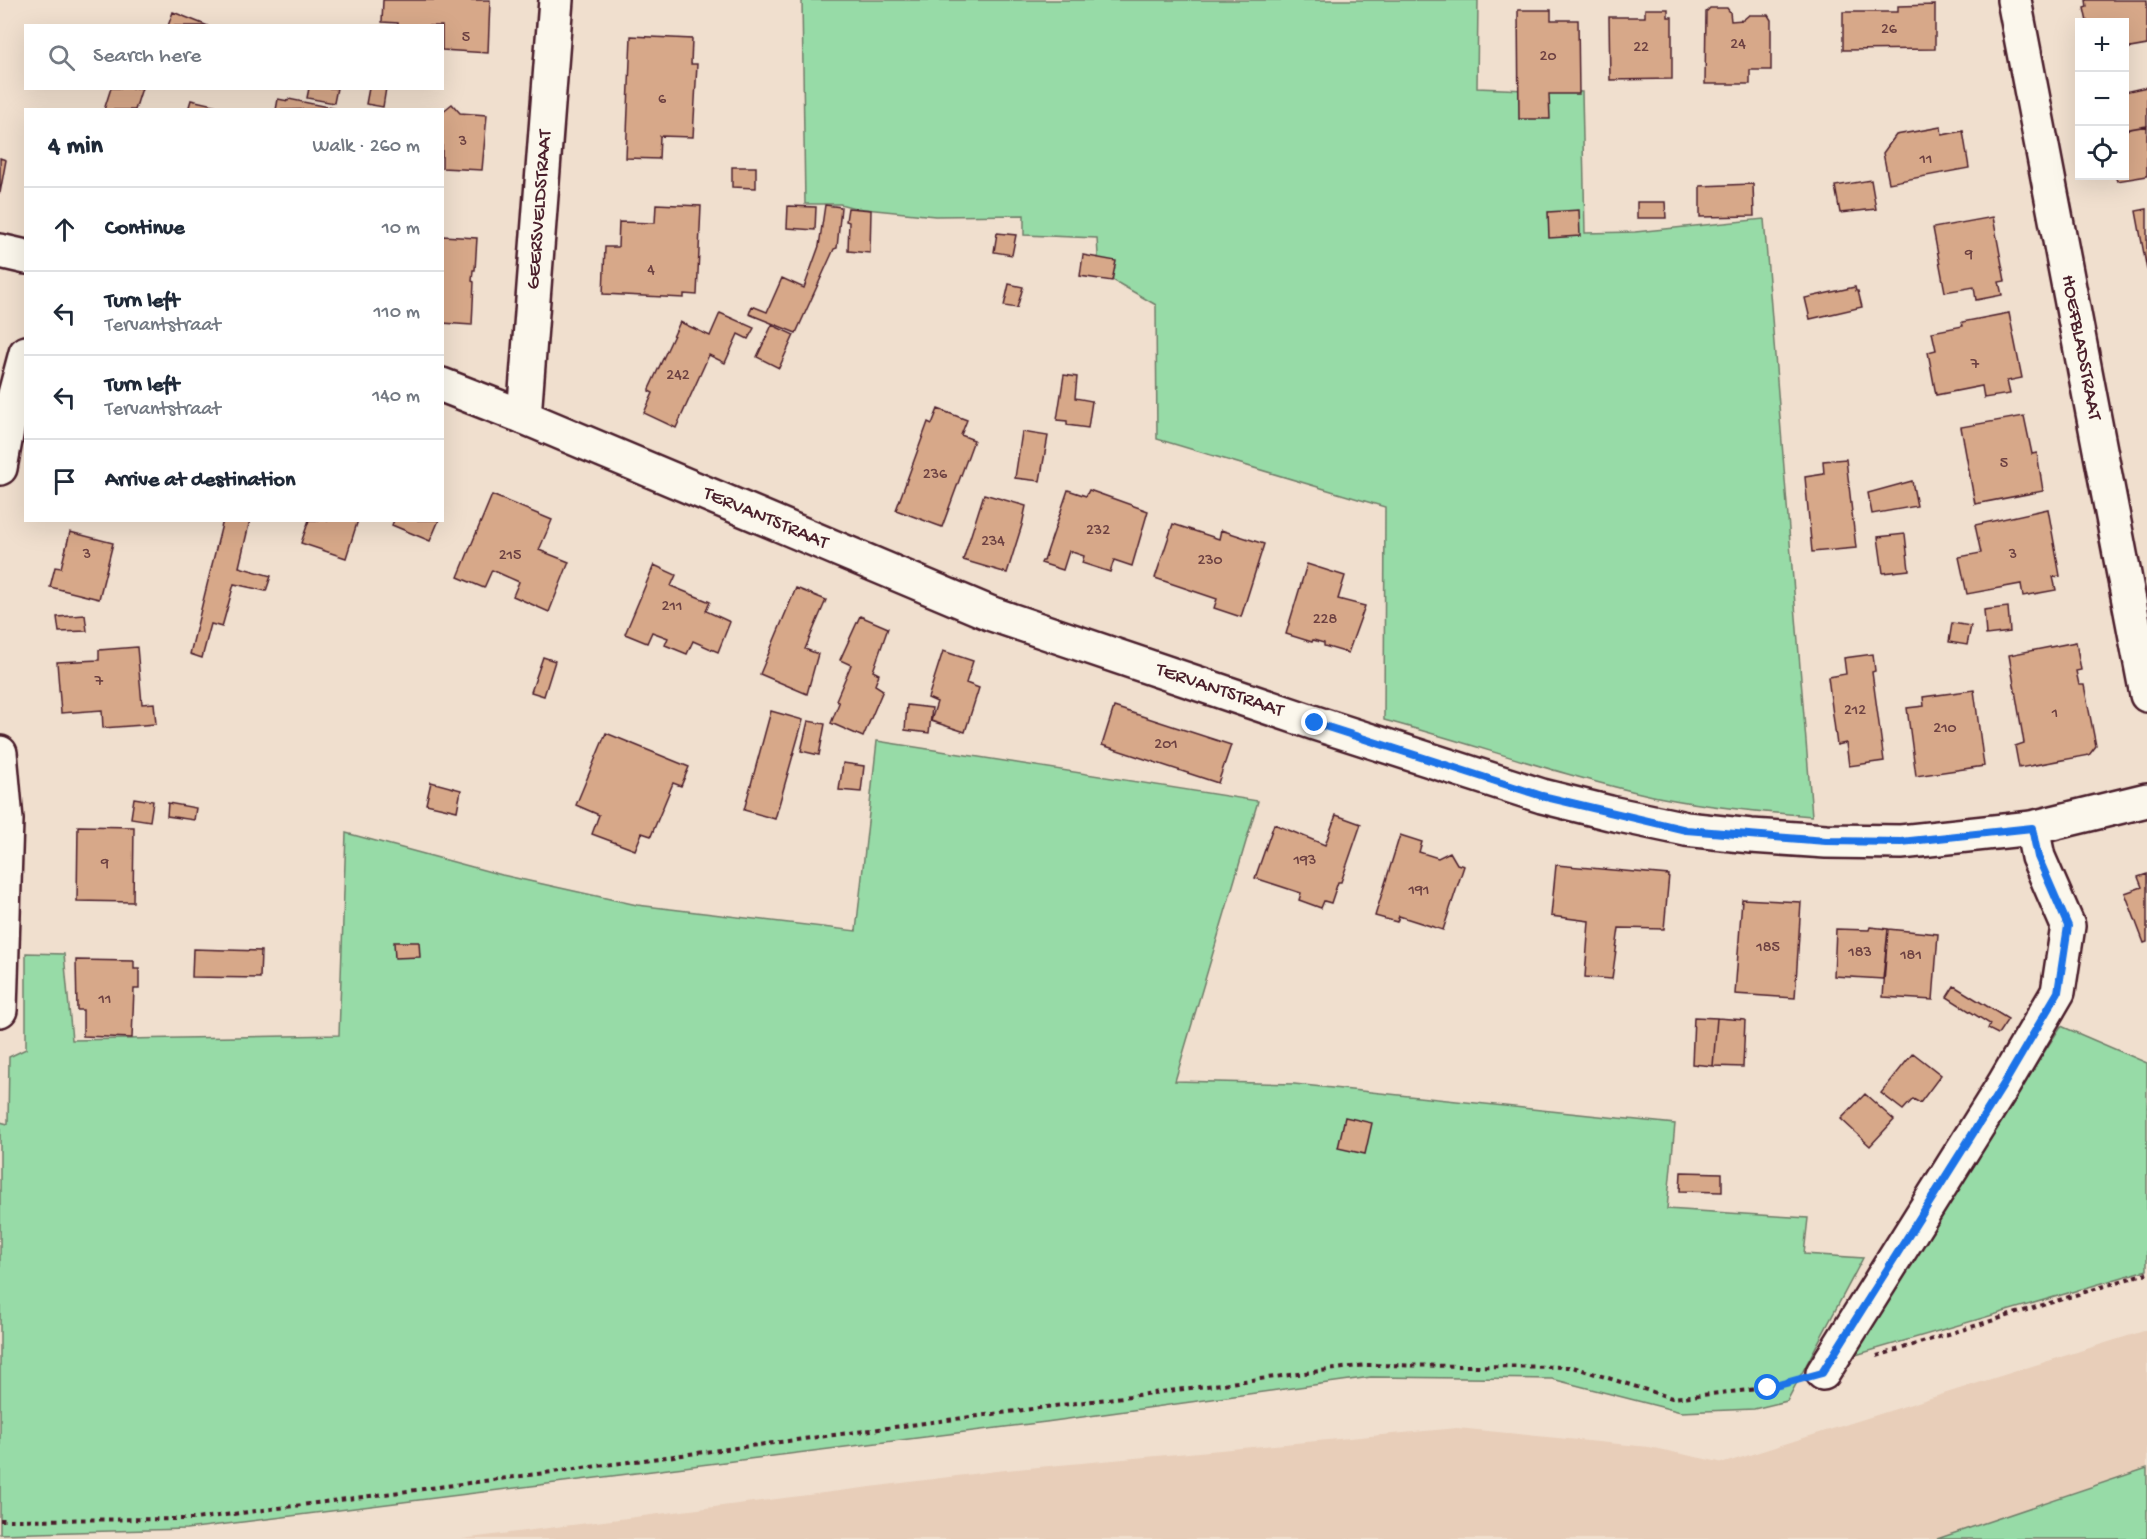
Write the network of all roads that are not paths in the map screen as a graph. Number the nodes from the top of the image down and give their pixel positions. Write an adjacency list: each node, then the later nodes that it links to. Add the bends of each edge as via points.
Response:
1 (556, 0): 7 (street, GEERSVELDSTRAAT)
2 (2014, 0): 9 (street, HOEFBLADSTRAAT)
3 (0, 251): 4 (street)
4 (24, 257)
5 (24, 360): 8 (street)
6 (444, 386): 7 (street, TERVANTSTRAAT)
7 (524, 417): 12 (street, TERVANTSTRAAT, via 992,614 1542,796 1686,830 1826,841 1901,842)
8 (0, 468)
9 (2147, 695)
10 (0, 753): 13 (street, via 6,820)
11 (2147, 800): 12 (street, TERVANTSTRAAT)
12 (2032, 828): 14 (street, via 2038,857 2068,926 2058,992)
13 (0, 1010)
14 (1822, 1373)

